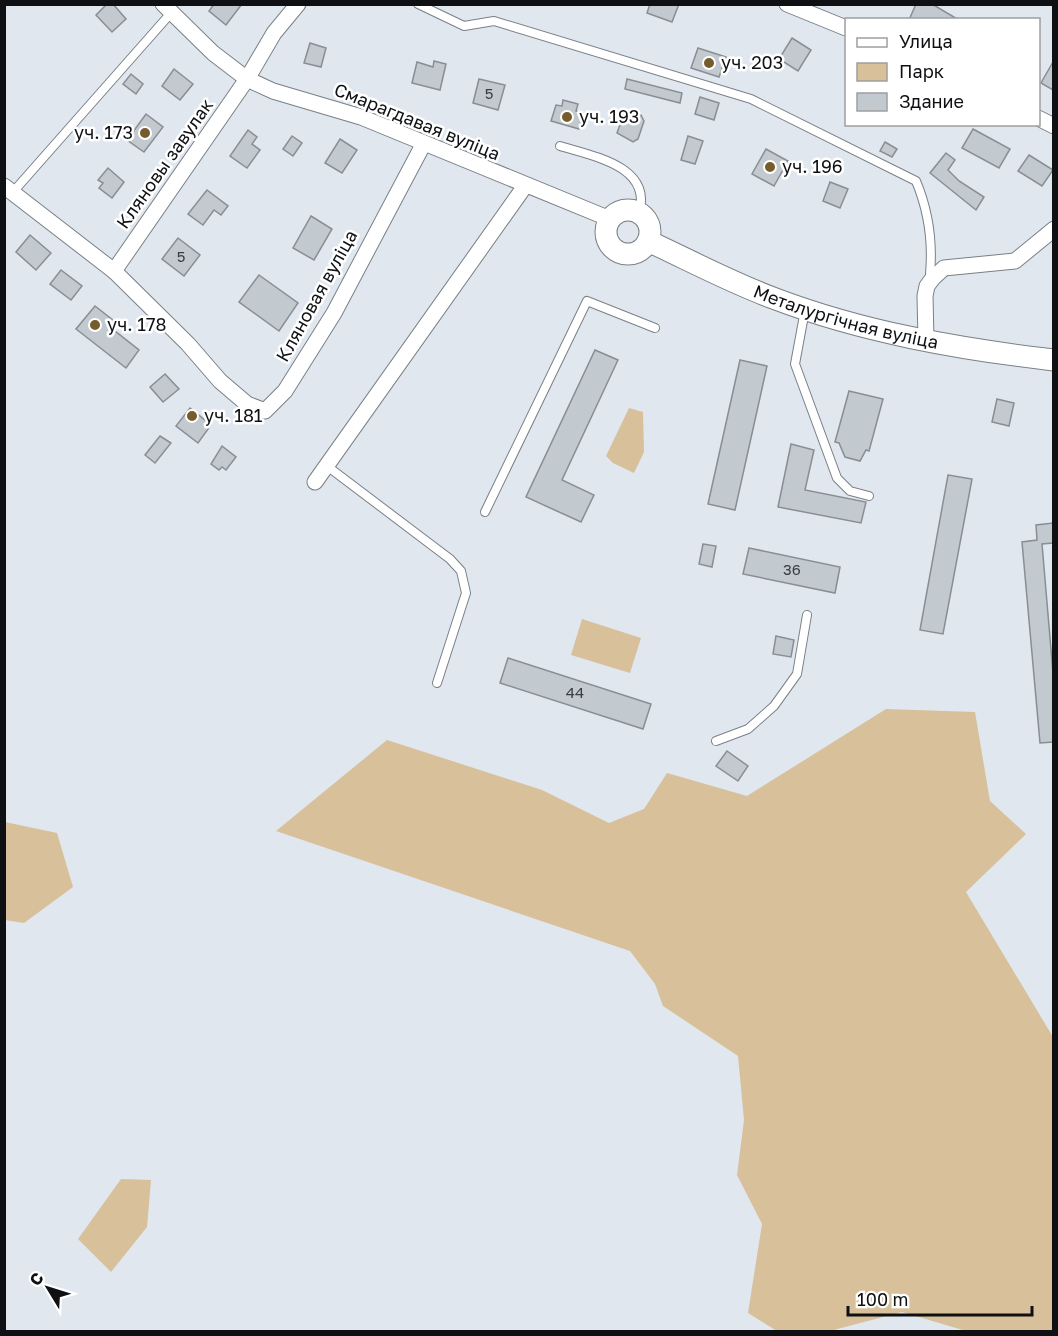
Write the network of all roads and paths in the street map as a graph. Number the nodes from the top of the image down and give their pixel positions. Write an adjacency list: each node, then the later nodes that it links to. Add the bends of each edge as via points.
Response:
1 (298, 4): 6 (street, Кляновы завулак, via 274,33)
2 (418, 4): 16 (lane, via 464,26 494,21 751,99 916,181 928,209)
3 (787, 4): 5 (street)
4 (167, 8): 6 (street, Смарагдавая вуліца, via 226,65); 10 (lane)
5 (845, 28)
6 (248, 79): 7 (street, Смарагдавая вуліца); 15 (street, Кляновы завулак)
7 (424, 143): 9 (street, Смарагдавая вуліца); 15 (street, Кляновая вуліца, via 334,313 285,391 265,411 246,404 220,381)
8 (560, 146): 11 (lane, via 626,170 642,195)
9 (525, 186): 12 (street, Смарагдавая вуліца); 21 (street)
10 (9, 189): 15 (street, Кляновая вуліца)
11 (639, 213): 12 (street, via 620,211); 14 (street, via 649,225)
12 (610, 219): 14 (street, via 606,232 615,249 633,253)
13 (1053, 229): 16 (street, via 1015,261 944,268)
14 (648, 241): 17 (street, Металургічная вуліца)
15 (114, 271)
16 (933, 278): 19 (street, via 924,296)
17 (806, 309): 19 (street, Металургічная вуліца); 23 (lane, via 795,364 837,478 850,490)
18 (656, 328): 24 (lane, via 587,301)
19 (926, 341): 20 (street, Металургічная вуліца)
20 (1053, 360)
21 (327, 466): 22 (street); 26 (lane, via 450,559 461,572 466,593)
22 (315, 482)
23 (870, 496)
24 (485, 512)
25 (807, 615): 27 (lane, via 797,674 774,706 748,729)
26 (437, 683)
27 (716, 741)

